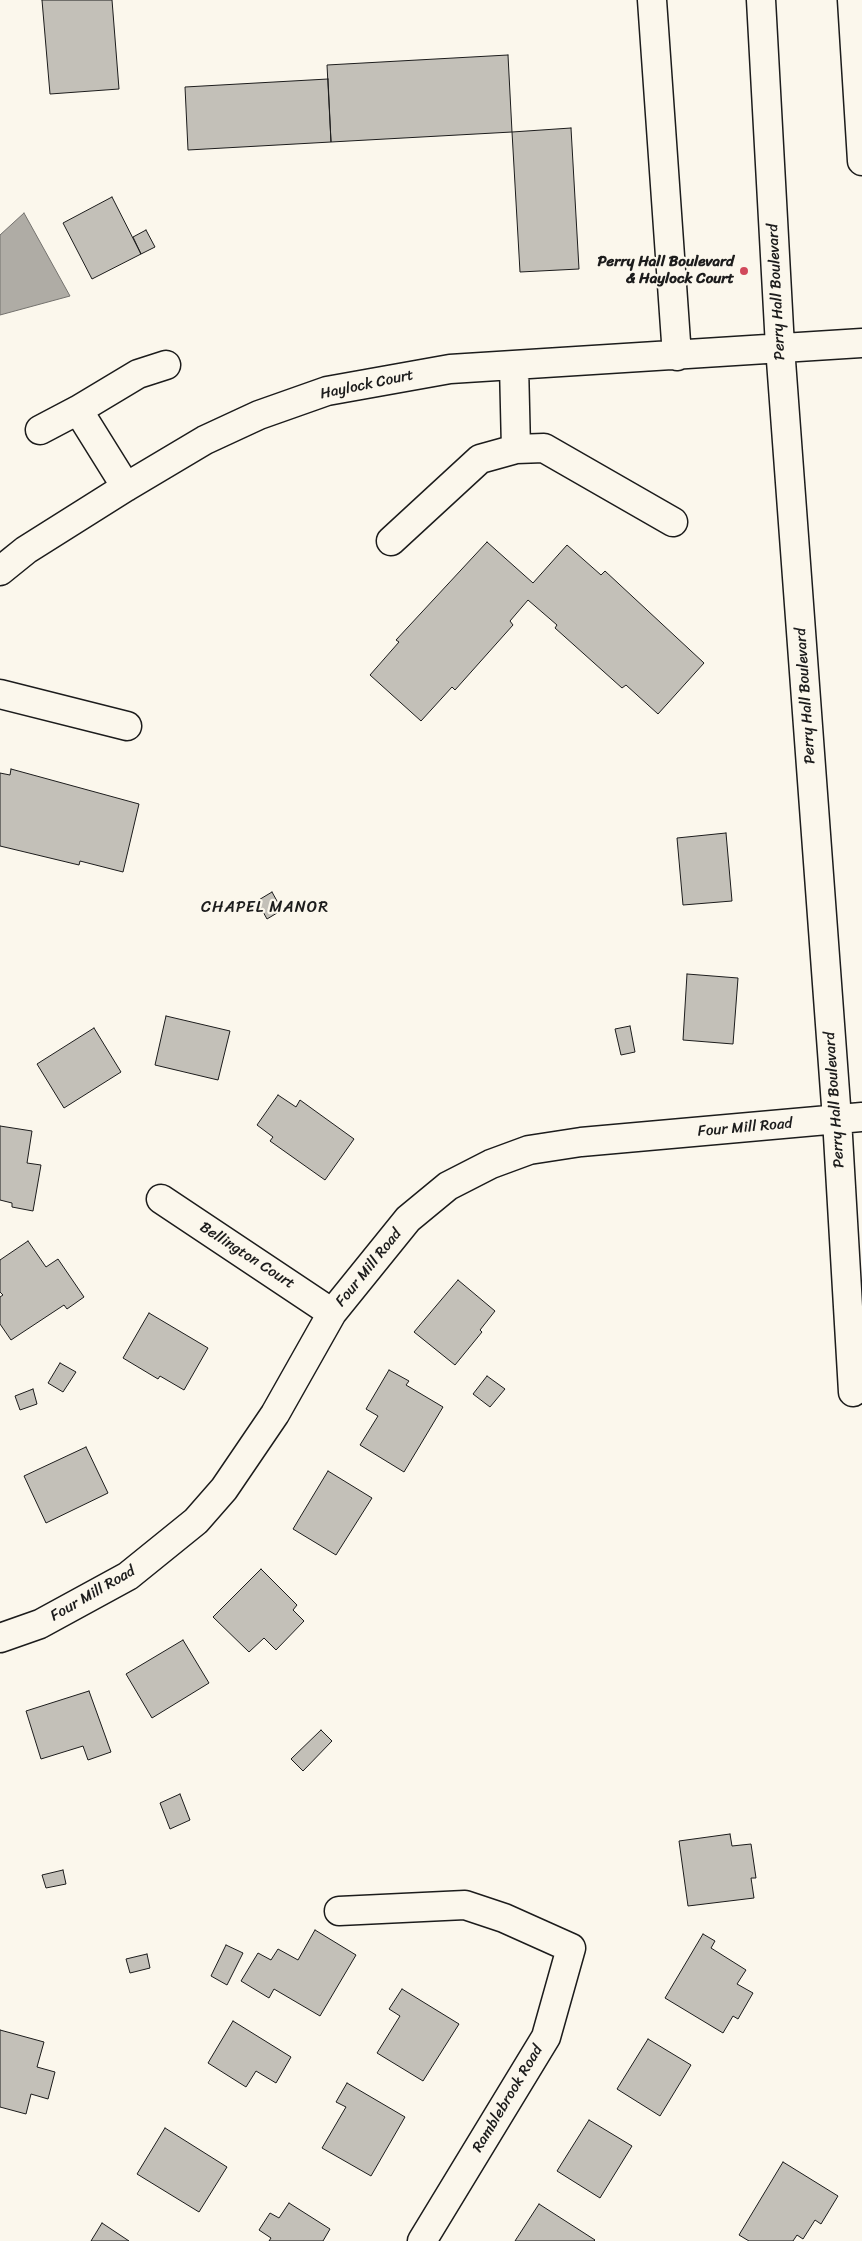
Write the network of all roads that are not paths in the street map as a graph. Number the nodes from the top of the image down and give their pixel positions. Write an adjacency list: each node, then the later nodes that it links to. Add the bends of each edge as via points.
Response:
1 (652, 0): 7 (street)
2 (760, 0): 6 (street, Perry Hall Boulevard)
3 (852, 0): 4 (street)
4 (862, 161)
5 (862, 343): 6 (street, Haylock Court)
6 (780, 347): 7 (street, Haylock Court); 19 (street, Perry Hall Boulevard)
7 (677, 356): 9 (street, Haylock Court)
8 (166, 365): 10 (street, via 138,374)
9 (514, 365): 12 (street); 13 (street, Haylock Court, via 450,369 327,391 241,423)
10 (78, 410): 11 (street); 13 (street)
11 (40, 430)
12 (516, 449): 14 (street, via 544,448); 15 (street, via 480,459)
13 (126, 486): 16 (street, Haylock Court, via 26,550)
14 (673, 522)
15 (391, 541)
16 (0, 571)
17 (0, 694): 18 (street)
18 (126, 726)
19 (849, 1118): 21 (street, Four Mill Road, via 581,1142 529,1150 491,1164 448,1186 408,1219); 22 (street, Perry Hall Boulevard)
20 (161, 1199): 21 (street, Bellington Court)
21 (332, 1313): 23 (street, Four Mill Road, via 275,1414 224,1489 196,1521 128,1576 40,1624)
22 (853, 1392)
23 (0, 1638)
24 (339, 1911): 25 (street, Ramblebrook Road, via 465,1905 504,1918 571,1948 546,2037)
25 (422, 2241)

